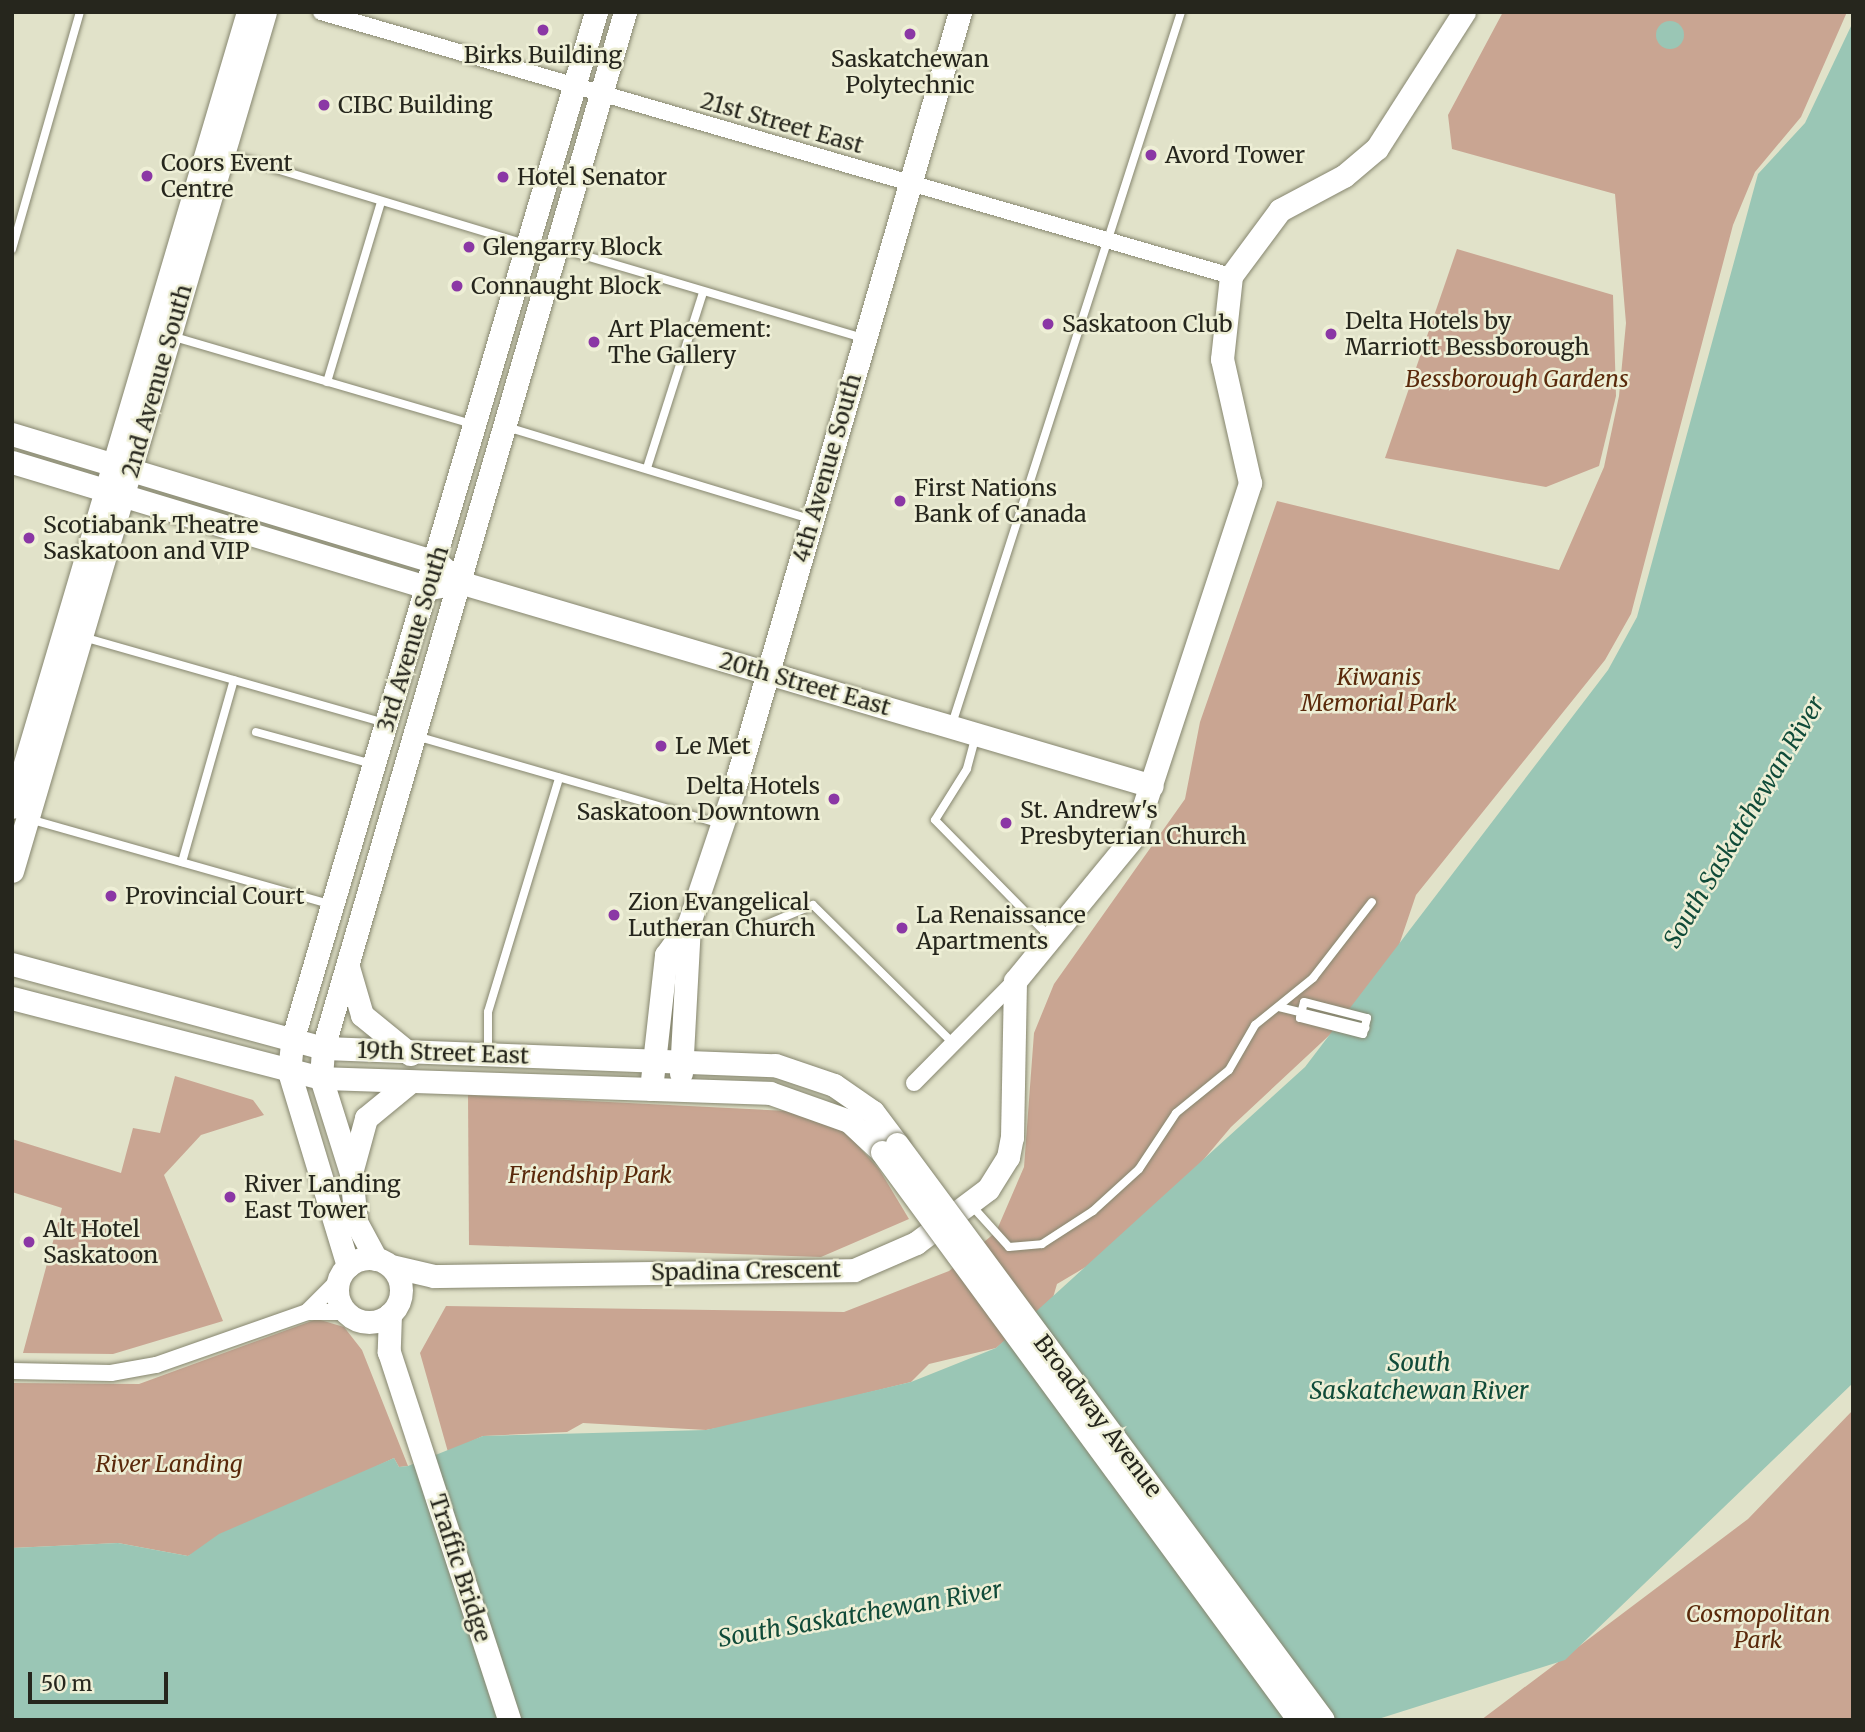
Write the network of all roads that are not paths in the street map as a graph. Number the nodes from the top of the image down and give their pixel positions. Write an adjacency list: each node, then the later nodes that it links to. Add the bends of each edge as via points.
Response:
1 (80, 12): 18 (lane)
2 (248, 12): 28 (main road, 2nd Avenue South)
3 (265, 12): 12 (main road, 2nd Avenue South)
4 (321, 12): 10 (street, 21st Street East)
5 (596, 12): 10 (main road, 3rd Avenue South)
6 (625, 12): 11 (main road, 3rd Avenue South)
7 (960, 12): 13 (main road, 4th Avenue South)
8 (1181, 12): 15 (lane)
9 (1464, 12): 19 (main road, via 1366,161 1280,210)
10 (575, 86): 11 (street, 21st Street East); 16 (main road, 3rd Avenue South)
11 (601, 94): 13 (street, 21st Street East); 17 (main road, 3rd Avenue South)
12 (224, 153): 14 (lane); 21 (main road, 2nd Avenue South)
13 (911, 184): 15 (street, 21st Street East); 22 (main road, 4th Avenue South)
14 (381, 202): 16 (lane); 23 (lane)
15 (1104, 239): 19 (street, 21st Street East); 39 (lane)
16 (529, 245): 24 (main road, 3rd Avenue South)
17 (556, 247): 20 (lane); 25 (main road, 3rd Avenue South)
18 (12, 249)
19 (1231, 276): 45 (main road, via 1222,359 1250,483)
20 (703, 292): 22 (lane); 29 (lane)
21 (170, 335): 23 (lane); 28 (main road, 2nd Avenue South)
22 (865, 339): 31 (main road, 4th Avenue South)
23 (327, 382): 24 (lane)
24 (477, 426): 32 (main road, 3rd Avenue South)
25 (504, 426): 29 (lane); 33 (main road, 3rd Avenue South)
26 (12, 434): 28 (main road, 20th Street East)
27 (12, 462): 30 (main road, 20th Street East)
28 (123, 466): 30 (main road, 2nd Avenue South); 32 (main road, 20th Street East)
29 (647, 468): 31 (lane)
30 (115, 491): 34 (main road, 20th Street East); 35 (main road, 2nd Avenue South); 46 (main road, 2nd Avenue South)
31 (812, 520): 36 (main road, 4th Avenue South)
32 (438, 563): 33 (main road, 20th Street East); 34 (main road, 3rd Avenue South)
33 (458, 582): 34 (main road, 20th Street East); 36 (main road, 20th Street East); 42 (main road, 3rd Avenue South)
34 (430, 588): 38 (main road, 3rd Avenue South)
35 (82, 636): 37 (lane); 46 (main road, 2nd Avenue South)
36 (768, 673): 39 (main road, 20th Street East); 47 (main road, 4th Avenue South)
37 (234, 680): 38 (lane); 48 (lane)
38 (387, 724): 43 (main road, 3rd Avenue South)
39 (951, 727): 41 (main road, 20th Street East)
40 (256, 732): 43 (lane)
41 (976, 735): 45 (main road, 20th Street East); 54 (lane, via 967,769 935,820)
42 (415, 736): 44 (lane); 55 (main road, 3rd Avenue South)
43 (374, 765): 51 (main road, 3rd Avenue South)
44 (559, 778): 47 (lane); 64 (lane, via 488,1012)
45 (1152, 786): 54 (main road, via 1134,836)
46 (20, 813): 48 (lane); 49 (main road, 2nd Avenue South)
47 (723, 825): 52 (main road, 4th Avenue South)
48 (182, 862): 51 (lane)
49 (12, 871)
50 (1372, 902): 59 (lane, via 1313,978)
51 (329, 904): 61 (main road, 3rd Avenue South)
52 (690, 923): 66 (main road, 4th Avenue South, via 666,955); 67 (main road, 4th Avenue South)
53 (765, 925): 62 (lane, via 813,905)
54 (1053, 939): 57 (main road)
55 (347, 960): 63 (main road, 3rd Avenue South); 65 (main road, via 362,1015)
56 (12, 964): 61 (main road, 19th Street East)
57 (1015, 981): 62 (street); 78 (main road, Spadina Crescent, via 1010,1147 1000,1172)
58 (12, 998): 68 (main road, 19th Street East)
59 (1279, 1007): 60 (lane); 78 (lane, via 1255,1025 1229,1070 1176,1113 1139,1168 1042,1244 1009,1247)
60 (1302, 1012): 60 (lane, via 1304,1002 1367,1018 1363,1034 1300,1018)
61 (292, 1041): 63 (main road, 19th Street East); 68 (main road, 3rd Avenue South)
62 (953, 1043): 71 (street)
63 (323, 1048): 65 (main road, 19th Street East); 69 (main road, 3rd Avenue South)
64 (488, 1055): 65 (main road, 19th Street East); 66 (main road, 19th Street East)
65 (412, 1056)
66 (652, 1060): 67 (main road, 19th Street East); 72 (main road, 4th Avenue South)
67 (681, 1060): 73 (main road, 4th Avenue South); 74 (main road, 19th Street East, via 775,1065 834,1085)
68 (289, 1072): 69 (main road, 19th Street East); 80 (main road, 3rd Avenue South)
69 (321, 1078): 70 (main road, 19th Street East); 77 (main road, 3rd Avenue South)
70 (410, 1082): 72 (main road, 19th Street East); 77 (main road, via 366,1118)
71 (914, 1083)
72 (651, 1089): 73 (main road, 19th Street East)
73 (680, 1090): 75 (main road, 19th Street East, via 770,1093)
74 (873, 1112): 76 (main road, Broadway Avenue)
75 (849, 1121): 76 (main road, Broadway Avenue)
76 (889, 1148): 88 (main road, Broadway Avenue, bridge); 89 (main road, Broadway Avenue, bridge)
77 (351, 1173): 79 (main road, 3rd Avenue South, via 356,1222)
78 (972, 1206): 81 (main road, Spadina Crescent, via 893,1256 854,1270)
79 (383, 1262): 80 (main road); 81 (main road, Spadina Crescent); 82 (main road, 3rd Avenue South, via 401,1285)
80 (343, 1273): 83 (street); 84 (main road, 3rd Avenue South)
81 (434, 1276): 82 (main road)
82 (395, 1308): 84 (main road); 85 (main road)
83 (307, 1312): 84 (street); 86 (street, via 156,1365 111,1373)
84 (354, 1316): 85 (main road)
85 (389, 1352): 87 (main road, Traffic Bridge)
86 (12, 1371)
87 (509, 1720)
88 (1299, 1720)
89 (1323, 1720)

